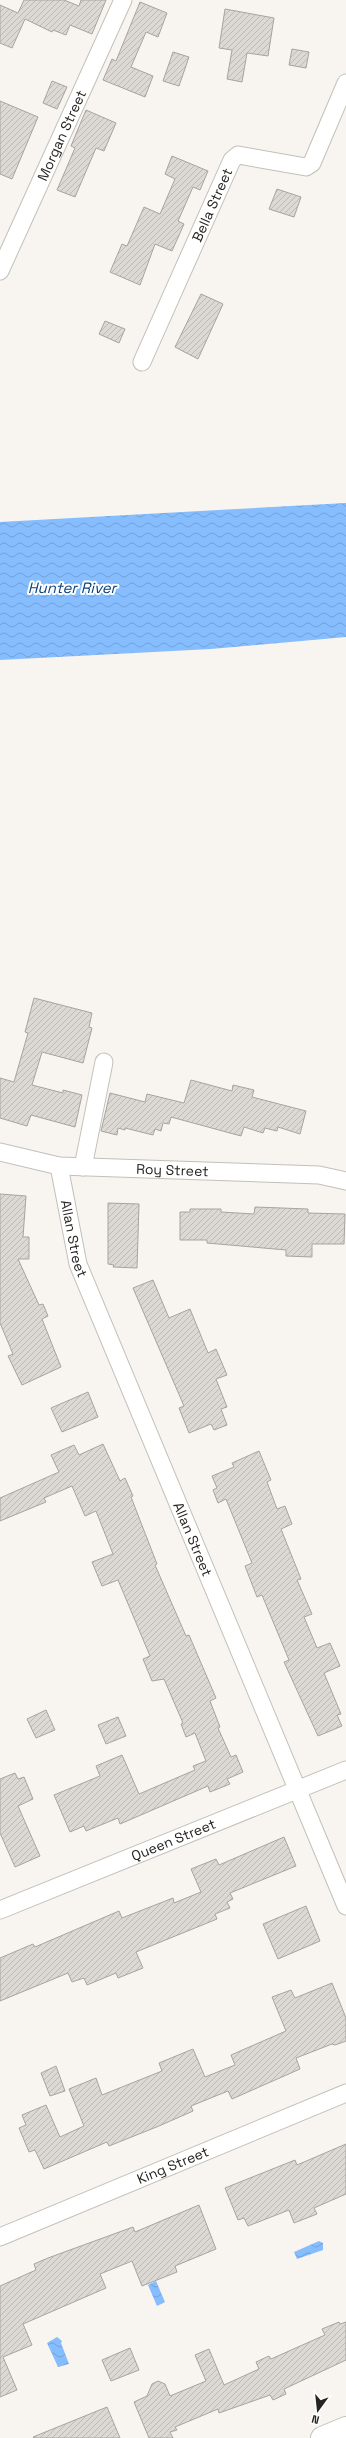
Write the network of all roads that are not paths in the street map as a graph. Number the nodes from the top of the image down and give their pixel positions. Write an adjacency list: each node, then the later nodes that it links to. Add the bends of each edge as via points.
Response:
1 (123, 0): 3 (street, Morgan Street)
2 (346, 84): 4 (street, Bella Street, via 312,162 306,167 238,155 232,160)
3 (0, 271)
4 (142, 362)
5 (104, 1062): 8 (street)
6 (0, 1152): 7 (street, Roy Street)
7 (59, 1166): 8 (street, Roy Street); 11 (street, Allan Street, via 78,1264)
8 (83, 1167): 9 (street, Roy Street, via 319,1175)
9 (346, 1181)
10 (346, 1770): 11 (street, Queen Street)
11 (297, 1790): 12 (street, Allan Street); 13 (street, Queen Street)
12 (346, 1906)
13 (0, 1910)
14 (346, 2093): 15 (street, King Street)
15 (0, 2237)
16 (346, 2428): 17 (main road)
17 (322, 2438)

